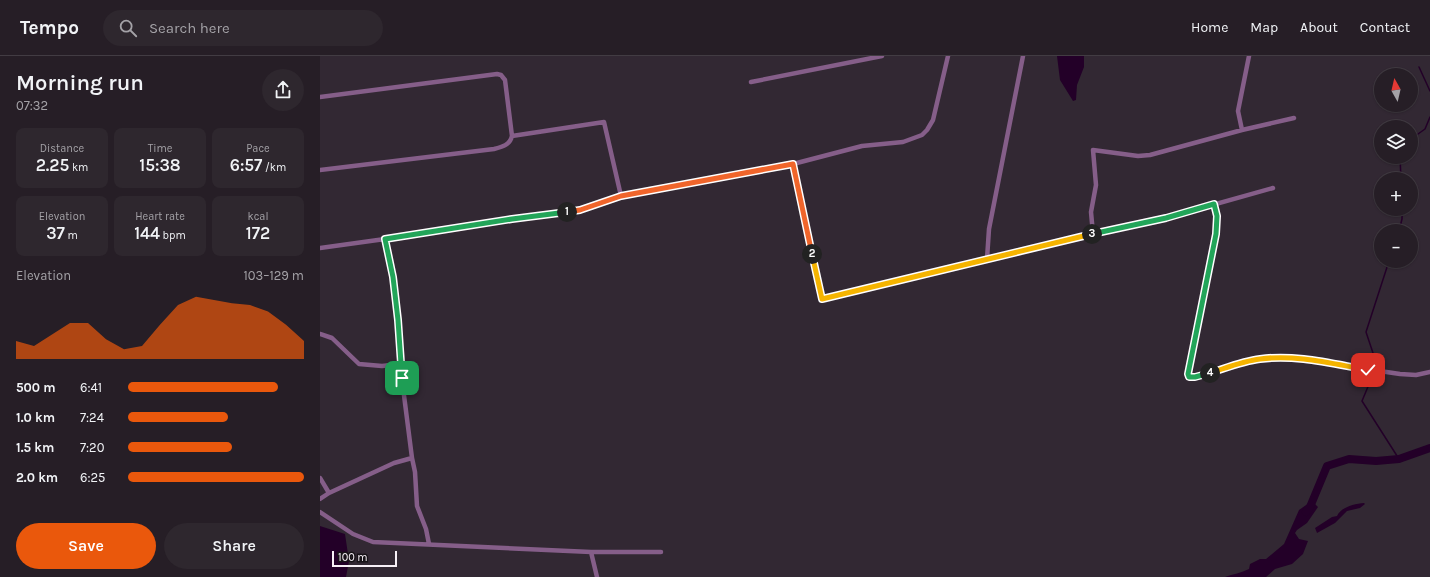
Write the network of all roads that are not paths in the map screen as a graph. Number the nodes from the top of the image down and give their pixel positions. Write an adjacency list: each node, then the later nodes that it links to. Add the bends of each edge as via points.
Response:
1 (882, 56): 5 (street)
2 (948, 56): 10 (street, via 933,120 922,135 903,142 862,146)
3 (1023, 56): 18 (street, via 990,229)
4 (1249, 56): 8 (street, via 1238,111)
5 (751, 82)
6 (320, 97): 9 (street, via 497,74 505,80)
7 (1294, 118): 8 (street)
8 (1242, 130): 15 (street, via 1143,156 1093,150 1096,186 1091,212)
9 (512, 136): 11 (street, via 509,143 494,149); 13 (street, via 604,122)
10 (793, 164): 13 (street); 18 (street, via 822,299)
11 (320, 170)
12 (1273, 188): 14 (street)
13 (621, 196): 16 (street, via 580,210)
14 (1214, 204): 15 (street, via 1166,218); 21 (street, via 1217,216 1216,229 1189,365 1189,377 1252,360 1277,357 1409,375)
15 (1093, 234): 18 (street)
16 (385, 239): 17 (street); 20 (street, via 398,320)
17 (320, 248)
18 (987, 259)
19 (320, 334): 20 (street, via 332,338 359,364)
20 (400, 364): 22 (street)
21 (1430, 372)
22 (412, 458): 24 (street, via 394,463); 27 (street, via 417,506)
23 (320, 478): 24 (street)
24 (329, 493): 25 (street)
25 (320, 499)
26 (320, 512): 27 (street, via 353,534 373,542)
27 (429, 544): 28 (street)
28 (591, 552): 29 (street); 30 (street)
29 (661, 552)
30 (597, 577)

